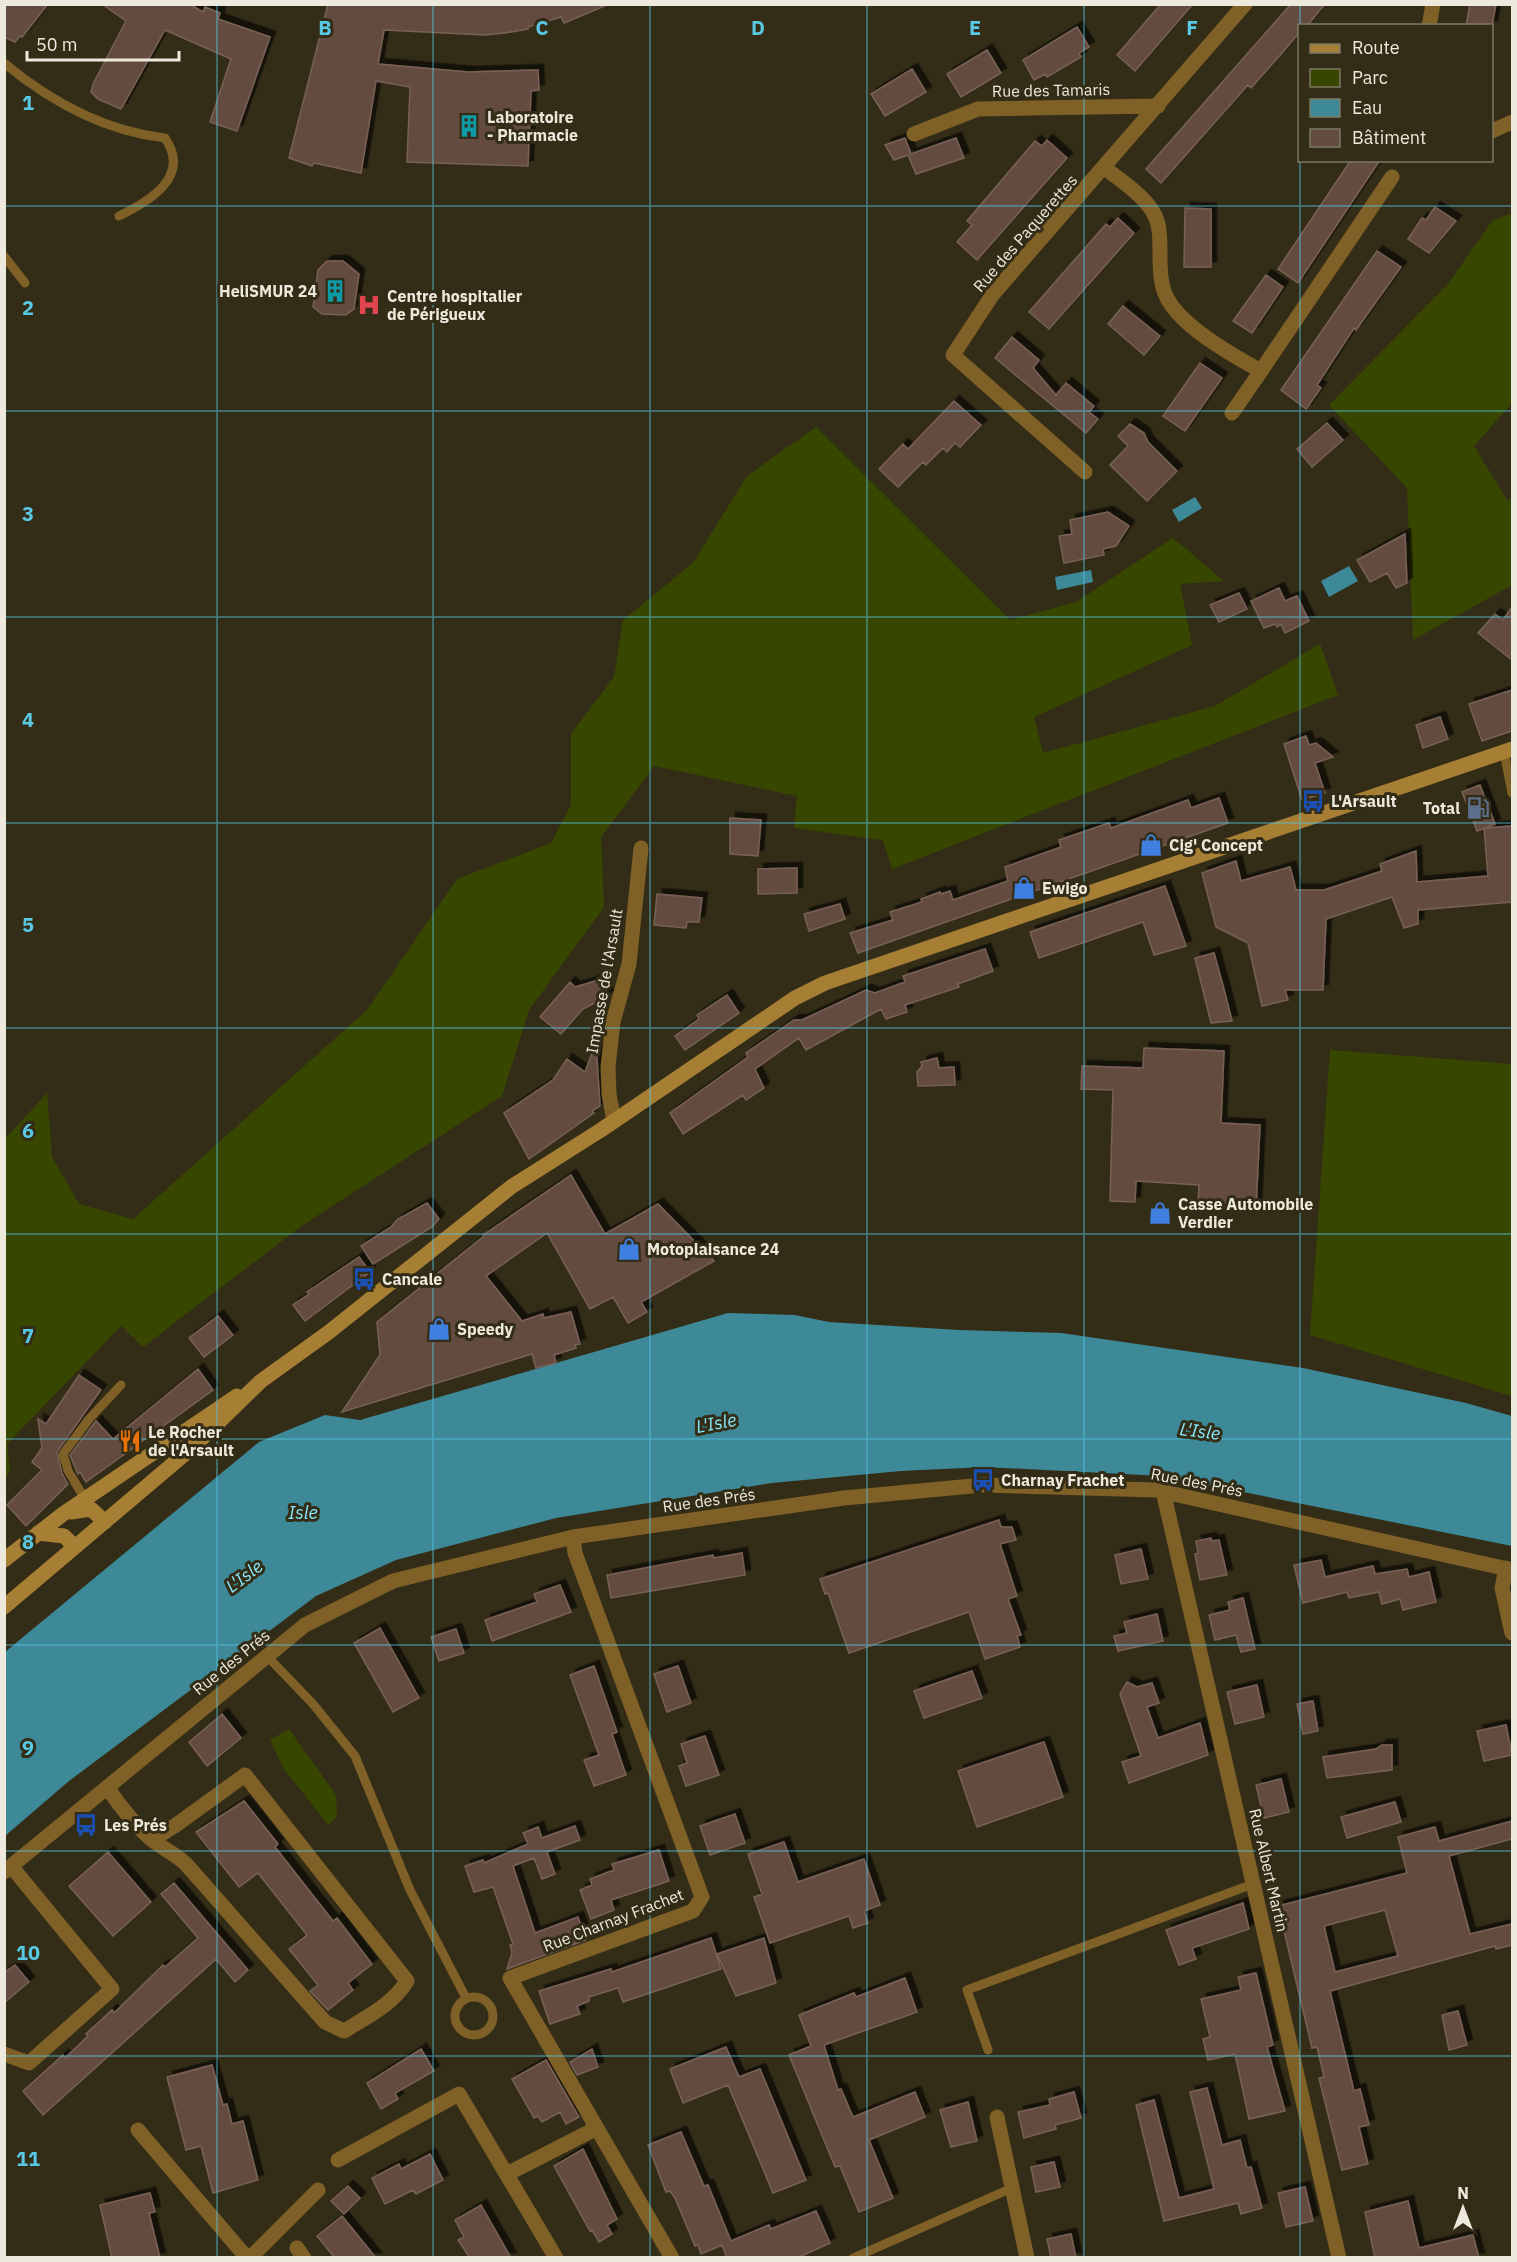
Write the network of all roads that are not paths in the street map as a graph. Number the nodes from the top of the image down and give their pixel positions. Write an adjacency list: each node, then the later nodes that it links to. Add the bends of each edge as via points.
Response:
1 (1245, 4): 5 (street, Rue des Paquerettes)
2 (1433, 4): 3 (street)
3 (1429, 24)
4 (4, 63): 11 (lane, via 37,89 82,114 115,129 165,138 172,156 167,183 157,195)
5 (1158, 106): 8 (street, Rue des Tamaris, via 978,109); 9 (street, Rue des Paquerettes)
6 (1512, 122): 7 (street)
7 (1493, 129)
8 (914, 134)
9 (1105, 168): 14 (street, via 1154,213 1160,277 1180,317); 16 (street, Rue des Paquerettes, via 993,294 953,355)
10 (1392, 177): 14 (street)
11 (119, 216)
12 (4, 256): 13 (lane)
13 (25, 283)
14 (1261, 371): 15 (street)
15 (1232, 412)
16 (1085, 472)
17 (1508, 751): 18 (lane); 20 (main road, via 825,983 769,1015)
18 (1512, 793)
19 (641, 848): 20 (street, Impasse de l'Arsault, via 628,964 613,1022 608,1067)
20 (614, 1121): 21 (main road, via 512,1187)
21 (261, 1382): 24 (main road); 26 (main road)
22 (121, 1385): 24 (lane, via 63,1454)
23 (1163, 1491): 28 (street, Rue des Prés, via 983,1485 844,1498); 31 (street, Rue des Prés); 38 (street, Rue Albert Martin)
24 (85, 1499): 25 (main road)
25 (63, 1514): 26 (main road, via 91,1509); 27 (main road)
26 (105, 1522): 29 (main road)
27 (38, 1533): 29 (main road, via 64,1536); 30 (main road)
28 (573, 1538): 34 (street, Rue des Prés, via 393,1581 305,1625); 43 (street, Rue Charnay Frachet, via 702,1898 693,1911 510,1978)
29 (75, 1547): 32 (main road)
30 (4, 1560)
31 (1509, 1569): 33 (street, via 1502,1588)
32 (4, 1607)
33 (1512, 1633)
34 (267, 1656): 35 (street, Rue des Prés); 39 (lane, via 355,1756 410,1890)
35 (107, 1787): 36 (street); 37 (street, Rue des Prés)
36 (152, 1840): 36 (street, via 186,1864 324,2022 344,2031 393,1998 407,1981 245,1775)
37 (8, 1869): 41 (street, via 112,1989 29,2063)
38 (1253, 1884): 40 (lane, via 967,1990); 54 (street, Rue Albert Martin)
39 (466, 1998): 39 (lane, via 478,1997 488,2004 493,2015 485,2031 473,2035 457,2025 457,2007)
40 (988, 2050)
41 (4, 2054)
42 (997, 2117): 47 (street)
43 (597, 2128): 46 (street); 51 (street, Rue Charnay Frachet)
44 (138, 2130): 49 (street)
45 (338, 2160): 46 (street, via 459,2094)
46 (507, 2174): 50 (street)
47 (1012, 2188): 52 (lane); 53 (street)
48 (318, 2190): 49 (street)
49 (248, 2258)
50 (556, 2258)
51 (672, 2258)
52 (853, 2258)
53 (1027, 2258)
54 (1339, 2258)

